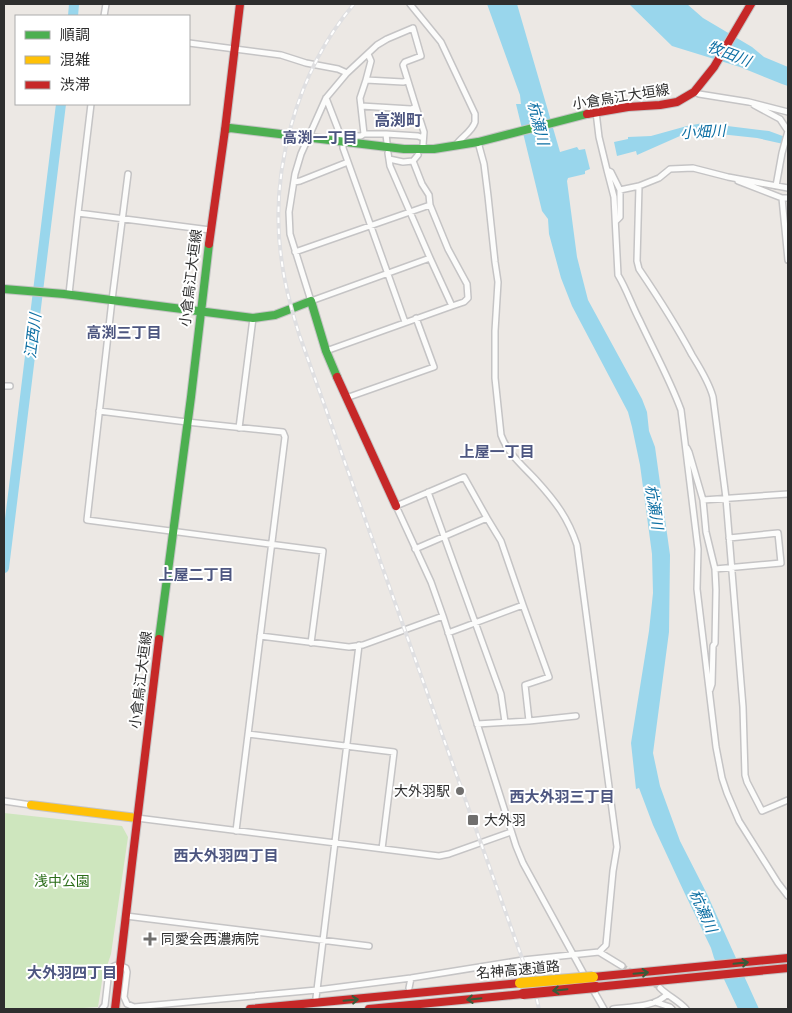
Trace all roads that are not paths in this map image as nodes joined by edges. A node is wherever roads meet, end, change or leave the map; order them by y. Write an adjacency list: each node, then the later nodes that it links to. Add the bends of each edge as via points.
1 (240, 4): 5 (main road)
2 (410, 4): 28 (street, via 441,42 475,114 475,123)
3 (751, 4): 10 (main road, 小倉烏江大垣線, via 714,66)
4 (190, 43): 5 (street)
5 (234, 48): 7 (street, via 281,55); 18 (main road)
6 (368, 54): 7 (street); 8 (street, via 372,61); 9 (street, via 387,39 413,28 421,56 403,65)
7 (347, 72): 11 (street)
8 (366, 80): 9 (street); 14 (street)
9 (407, 81): 15 (street)
10 (694, 92): 12 (street); 17 (main road, 小倉烏江大垣線, via 677,102 660,106)
11 (326, 98): 22 (street); 24 (street)
12 (749, 102): 16 (street); 19 (street, via 780,119)
13 (92, 105): 45 (street)
14 (361, 106): 15 (street); 20 (street)
15 (416, 107): 23 (street)
16 (788, 112)
17 (592, 113): 25 (main road, 小倉烏江大垣線); 34 (street)
18 (225, 130): 22 (main road, 小倉烏江大垣線); 49 (main road, 小倉烏江大垣線)
19 (788, 131): 39 (street)
20 (364, 134): 21 (street); 24 (street)
21 (386, 134): 23 (street); 26 (street)
22 (308, 138): 24 (main road, 小倉烏江大垣線); 37 (street)
23 (423, 138): 27 (street)
24 (342, 139): 28 (main road, 小倉烏江大垣線, via 404,149); 33 (street)
25 (481, 141): 28 (main road, 小倉烏江大垣線); 108 (street, via 498,282 495,378 501,435 510,453 558,505 577,545 616,847 606,945)
26 (387, 143)
27 (422, 145)
28 (456, 146)
29 (388, 153): 31 (street)
30 (418, 155): 32 (street)
31 (389, 160): 32 (street); 44 (street)
32 (413, 161): 43 (street, via 429,195)
33 (348, 162): 37 (street); 48 (street)
34 (608, 170): 41 (street); 47 (street)
35 (128, 174): 46 (street)
36 (728, 177): 38 (street, via 693,168 670,169 659,178); 39 (street); 42 (street)
37 (294, 182): 50 (street, via 289,212)
38 (639, 186): 41 (street); 71 (street, via 637,261 711,390)
39 (776, 186): 40 (street)
40 (788, 188)
41 (620, 190): 47 (street, via 620,217)
42 (785, 198): 52 (street)
43 (430, 205): 44 (street); 58 (street, via 467,284 468,298)
44 (410, 211): 48 (street); 51 (street)
45 (78, 214): 46 (street); 55 (street)
46 (123, 220): 49 (street); 56 (street)
47 (616, 221): 68 (street, via 618,275 674,391 681,410)
48 (371, 225): 50 (street); 53 (street)
49 (210, 230): 59 (main road, 小倉烏江大垣線)
50 (295, 252): 57 (street)
51 (430, 258): 53 (street); 58 (street)
52 (788, 260)
53 (388, 274): 57 (street); 62 (street)
54 (4, 289): 55 (main road)
55 (67, 294): 56 (main road)
56 (112, 300): 59 (main road); 65 (street)
57 (311, 301): 60 (main road, via 270,316); 63 (main road)
58 (452, 306): 61 (street)
59 (201, 311): 60 (main road); 66 (main road, 小倉烏江大垣線)
60 (253, 318): 67 (street)
61 (416, 318): 62 (street); 64 (street, via 434,367)
62 (405, 322): 63 (street)
63 (326, 351): 64 (main road)
64 (346, 398): 73 (main road)
65 (99, 411): 66 (street); 75 (street, via 86,520)
66 (188, 422): 67 (street); 75 (main road, 小倉烏江大垣線)
67 (239, 428): 78 (street, via 283,432 285,437)
68 (685, 446): 72 (street); 89 (street, via 698,549 697,589)
69 (428, 492): 73 (street); 74 (street, via 464,477); 76 (street)
70 (788, 494): 71 (street)
71 (726, 498): 72 (street); 77 (street)
72 (703, 500): 81 (street, via 706,532)
73 (396, 506): 79 (street)
74 (487, 518): 76 (street); 82 (street, via 501,542)
75 (173, 532): 78 (street); 99 (main road, 小倉烏江大垣線)
76 (444, 536): 79 (street); 84 (street)
77 (729, 538): 80 (street); 80 (street, via 778,533 781,563)
78 (272, 543): 86 (street); 87 (street, via 323,551)
79 (415, 549): 83 (street)
80 (732, 568): 81 (street); 96 (street, via 745,774 762,811)
81 (716, 569): 89 (street, via 715,643)
82 (523, 605): 84 (street); 91 (street, via 549,677 525,685)
83 (443, 616): 85 (street); 88 (street)
84 (475, 623): 85 (street); 92 (street, via 501,694)
85 (448, 633): 93 (street)
86 (260, 636): 87 (street); 94 (street)
87 (311, 643): 88 (street)
88 (359, 645): 95 (street)
89 (710, 690): 104 (street, via 716,747 726,793 739,822)
90 (576, 716): 91 (street)
91 (528, 721): 92 (street)
92 (505, 722): 93 (street)
93 (477, 724): 101 (street)
94 (248, 734): 95 (street); 100 (street)
95 (348, 746): 102 (street); 103 (street, via 394,752)
96 (788, 800)
97 (5, 802): 98 (street)
98 (31, 805): 99 (main road)
99 (137, 818): 100 (street); 105 (main road, 小倉烏江大垣線)
100 (236, 831): 102 (street)
101 (511, 832): 103 (street, via 439,856); 109 (street, via 523,863)
102 (335, 844): 103 (street); 106 (street)
103 (382, 849)
104 (788, 896)
105 (126, 916): 106 (street); 111 (main road, 小倉烏江大垣線)
106 (323, 941): 107 (street); 119 (street)
107 (369, 946)
108 (599, 952): 109 (street); 112 (street)
109 (573, 955): 115 (street); 127 (street)
110 (788, 958): 114 (main road, 名神高速道路, one-way to 110)
111 (120, 965): 119 (street, via 127,972 124,997 127,1004 134,1007); 123 (street, via 109,970); 124 (main road, 小倉烏江大垣線)
112 (622, 966)
113 (788, 968): 114 (main road, 名神高速道路)
114 (694, 973): 116 (main road, 名神高速道路)
115 (411, 978): 117 (street); 119 (street)
116 (594, 982): 125 (main road, 名神高速道路, one-way to 116, bridge, via 520,984); 126 (main road, 名神高速道路, one-way to 126, bridge, via 523,994)
117 (410, 988)
118 (660, 988): 120 (street)
119 (317, 990): 121 (street)
120 (667, 994): 122 (street); 130 (street)
121 (316, 998)
122 (655, 1002): 128 (street); 129 (street)
123 (102, 1009)
124 (115, 1009)
125 (250, 1009)
126 (369, 1009)
127 (604, 1009)
128 (613, 1009)
129 (672, 1009)
130 (686, 1009)

